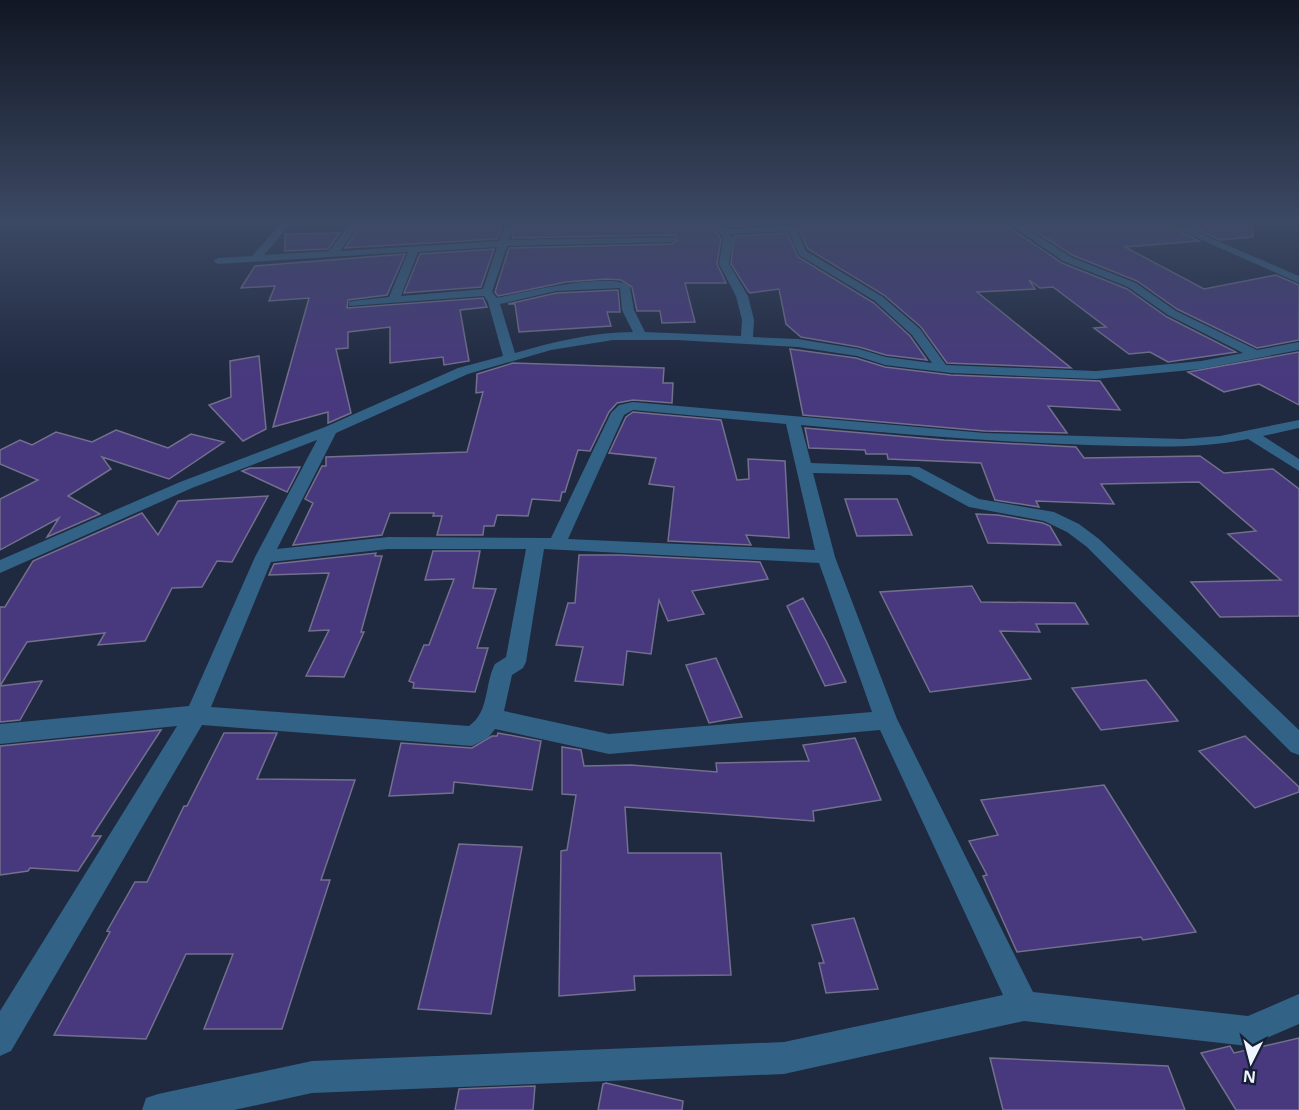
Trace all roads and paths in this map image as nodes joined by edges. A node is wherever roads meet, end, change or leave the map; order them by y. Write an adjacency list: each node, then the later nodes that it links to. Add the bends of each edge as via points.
1 (405, 273): 9 (street)
2 (496, 273): 8 (street)
3 (729, 273): 12 (street, via 742,296 748,320)
4 (835, 273): 16 (street, via 879,299 916,332)
5 (1102, 273): 14 (street, via 1132,285 1172,312)
6 (1283, 273): 7 (street)
7 (1299, 280)
8 (491, 297): 9 (street); 11 (street, via 621,284); 15 (street)
9 (394, 300): 10 (street)
10 (353, 304)
11 (641, 336): 12 (street); 15 (street, via 613,336)
12 (747, 340): 16 (street, via 798,343)
13 (1299, 346): 14 (street)
14 (1254, 354): 16 (street, via 1129,374)
15 (510, 358): 19 (street, via 463,371)
16 (942, 368)
17 (792, 420): 20 (street, via 985,437 1171,443); 22 (street); 23 (street, via 624,408)
18 (1299, 424): 20 (street)
19 (330, 430): 24 (street); 26 (street, via 186,485)
20 (1251, 434): 21 (street)
21 (1299, 466)
22 (803, 468): 25 (street); 31 (street, via 913,470 975,503 1048,516 1073,528 1093,543)
23 (546, 543): 24 (street, via 388,543); 25 (street); 28 (street, via 516,662 502,670)
24 (264, 557): 27 (street)
25 (826, 557): 29 (street)
26 (0, 567)
27 (196, 715): 28 (street, via 471,736 482,731); 30 (street); 34 (street)
28 (491, 718): 29 (street, via 609,744)
29 (886, 720): 32 (street)
30 (0, 734)
31 (1299, 745)
32 (1024, 1006): 33 (street, via 1248,1031); 35 (street, via 784,1058 312,1077)
33 (1299, 1009)
34 (0, 1040)
35 (158, 1110)

